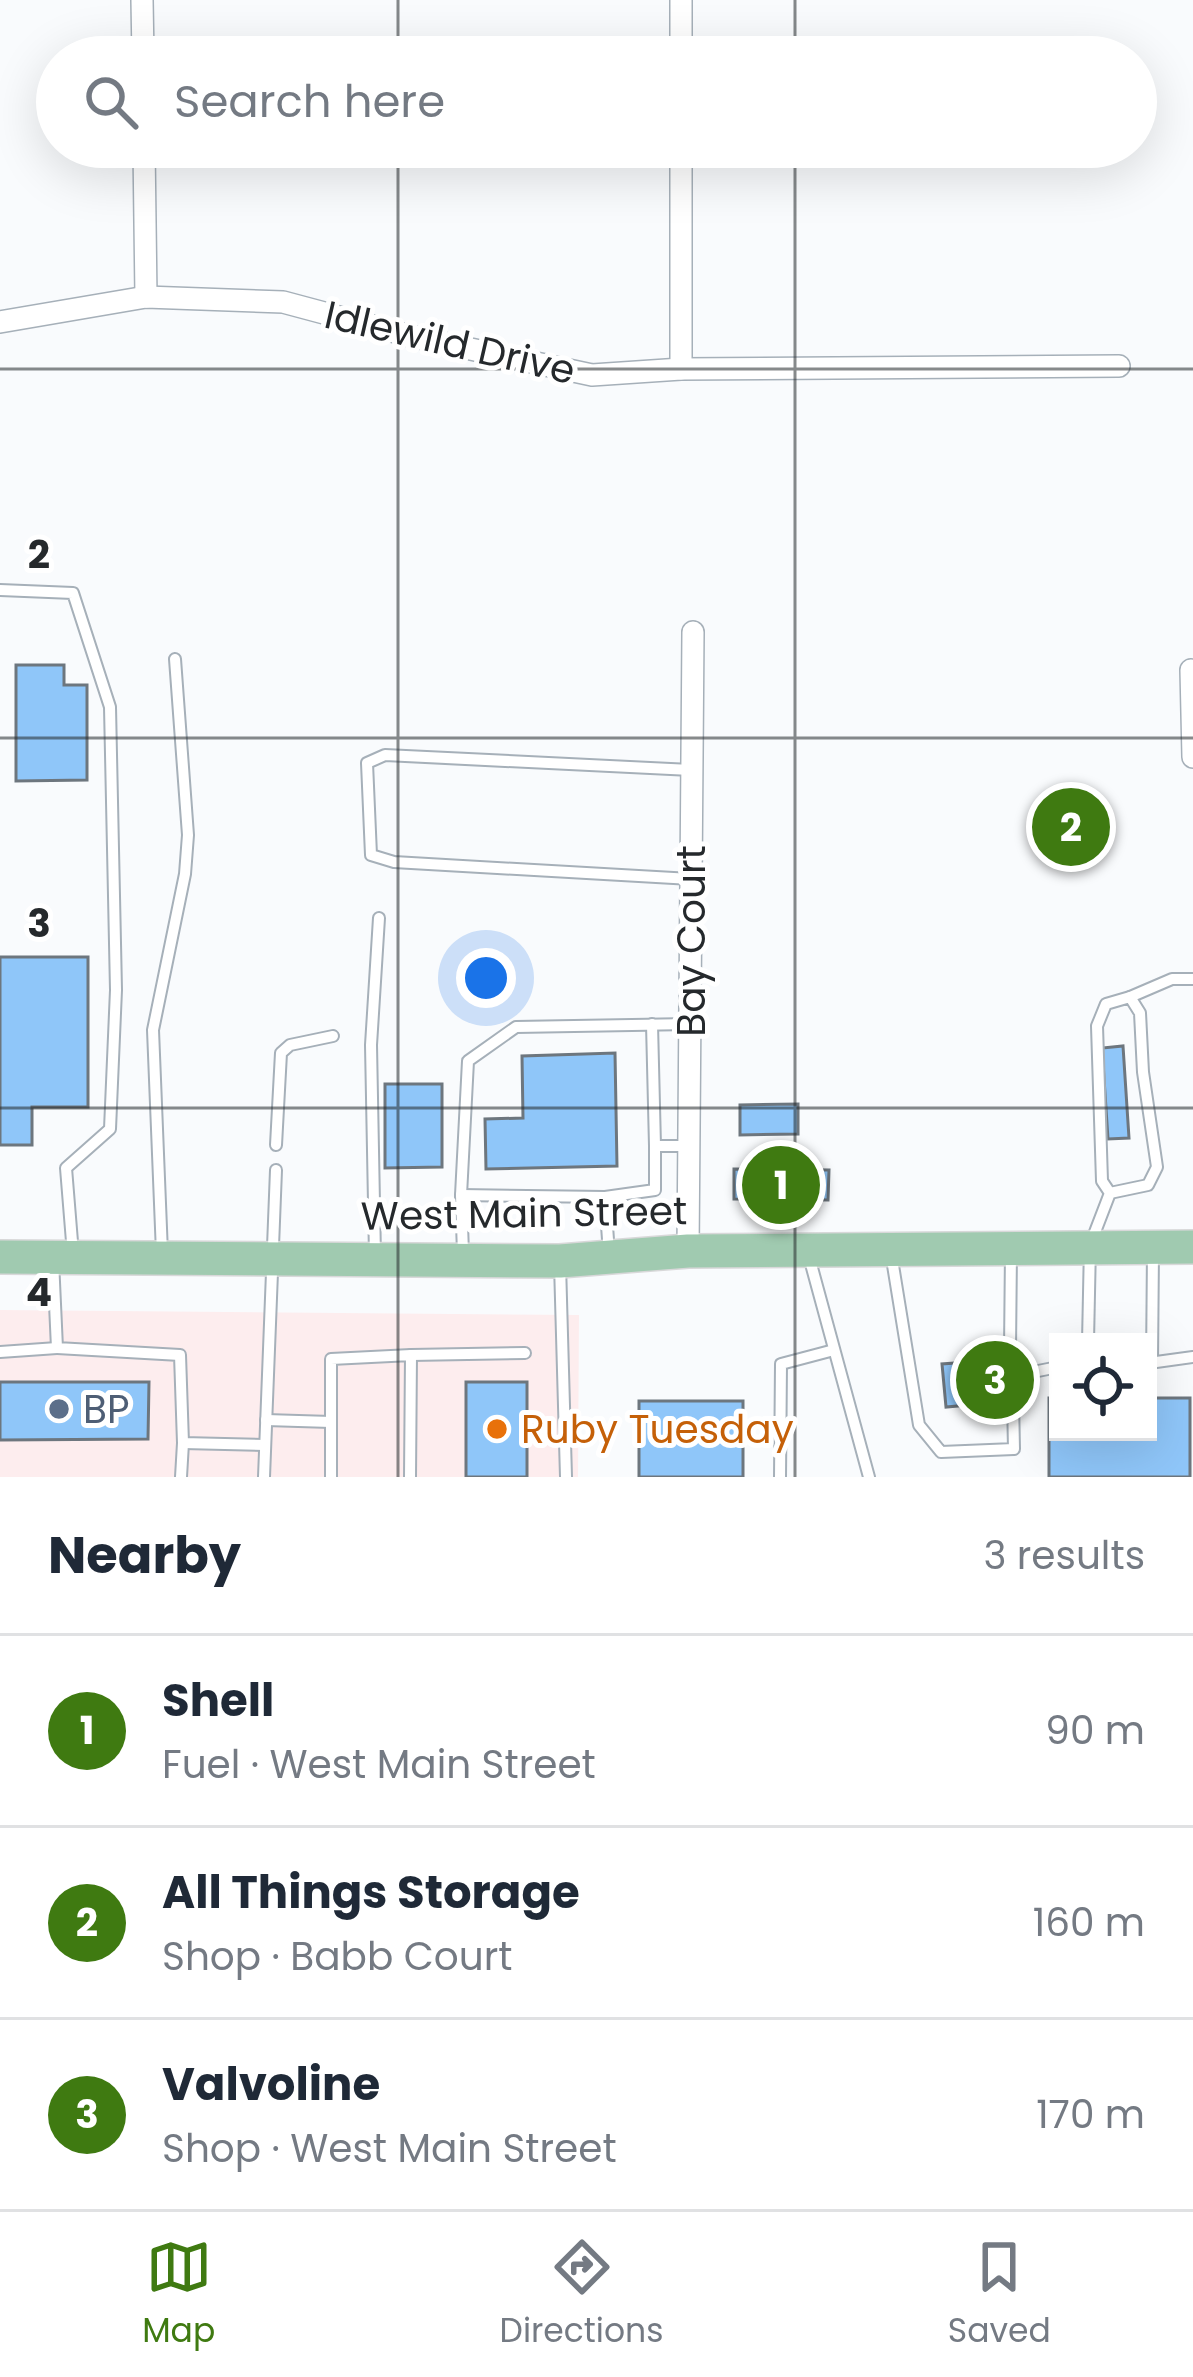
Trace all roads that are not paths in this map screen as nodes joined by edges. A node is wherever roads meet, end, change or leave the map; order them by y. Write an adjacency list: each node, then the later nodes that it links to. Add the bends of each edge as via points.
1 (142, 0): 3 (street)
2 (681, 0): 4 (street)
3 (143, 36)
4 (681, 36)
5 (144, 168): 7 (street)
6 (681, 168): 10 (street)
7 (146, 297): 8 (street, Idlewild Drive); 10 (street, Idlewild Drive, via 283,302 592,375)
8 (0, 322)
9 (1119, 366): 10 (street, Idlewild Drive)
10 (681, 369)
11 (0, 590): 39 (lane, via 73,593 110,707 110,1129 66,1168)
12 (694, 632): 16 (street, Bay Court)
13 (175, 659): 40 (lane, via 188,835 153,1030)
14 (1191, 670): 15 (street)
15 (1193, 757)
16 (692, 770): 17 (street, Bay Court); 17 (lane, via 385,755 367,763 366,800 371,855 394,862)
17 (691, 879): 22 (street, Bay Court)
18 (379, 918): 43 (lane, via 371,1045)
19 (1193, 979): 20 (lane)
20 (1130, 997): 28 (lane, via 1106,1004 1097,1025 1102,1181); 28 (lane, via 1139,1013 1157,1167 1148,1185)
21 (652, 1024): 22 (lane); 25 (lane); 29 (lane, via 516,1027 468,1061)
22 (690, 1024): 26 (street, Bay Court)
23 (334, 1036): 24 (lane, via 281,1053)
24 (276, 1145)
25 (655, 1146): 26 (lane); 30 (lane, via 655,1190)
26 (689, 1146): 37 (street, Bay Court)
27 (276, 1170): 42 (lane)
28 (1110, 1193): 31 (lane)
29 (461, 1196): 30 (lane); 44 (lane)
30 (604, 1197): 41 (lane)
31 (1090, 1246): 33 (main road, West Main Street); 34 (main road, West Main Street); 46 (lane)
32 (1193, 1246): 34 (main road, West Main Street)
33 (1011, 1247): 36 (main road, West Main Street); 56 (lane, via 1010,1348)
34 (1154, 1248): 47 (lane)
35 (807, 1250): 36 (main road, West Main Street); 37 (main road, West Main Street); 49 (lane)
36 (891, 1250): 56 (lane, via 919,1425 941,1453 1014,1449 1013,1401)
37 (688, 1251): 41 (main road, West Main Street)
38 (0, 1257): 39 (main road, West Main Street)
39 (63, 1257): 40 (main road, West Main Street); 48 (lane)
40 (162, 1257): 42 (main road, West Main Street)
41 (609, 1257): 45 (main road, West Main Street)
42 (274, 1258): 43 (main road, West Main Street); 57 (lane)
43 (375, 1259): 44 (main road, West Main Street)
44 (464, 1260): 45 (main road, West Main Street)
45 (560, 1261): 65 (lane)
46 (1088, 1333)
47 (1151, 1333)
48 (56, 1348): 50 (lane); 59 (lane, via 179,1355)
49 (834, 1350): 66 (lane, via 781,1364); 67 (lane)
50 (0, 1352)
51 (524, 1353): 52 (lane)
52 (411, 1355): 58 (lane, via 331,1359); 64 (lane)
53 (1193, 1357): 54 (lane)
54 (1157, 1362)
55 (1049, 1369): 56 (lane)
56 (1022, 1374)
57 (266, 1420): 58 (lane); 60 (lane)
58 (331, 1422): 63 (lane)
59 (183, 1443): 60 (lane); 61 (lane)
60 (265, 1445): 62 (lane)
61 (181, 1477)
62 (264, 1477)
63 (331, 1477)
64 (410, 1477)
65 (566, 1477)
66 (780, 1477)
67 (869, 1477)

